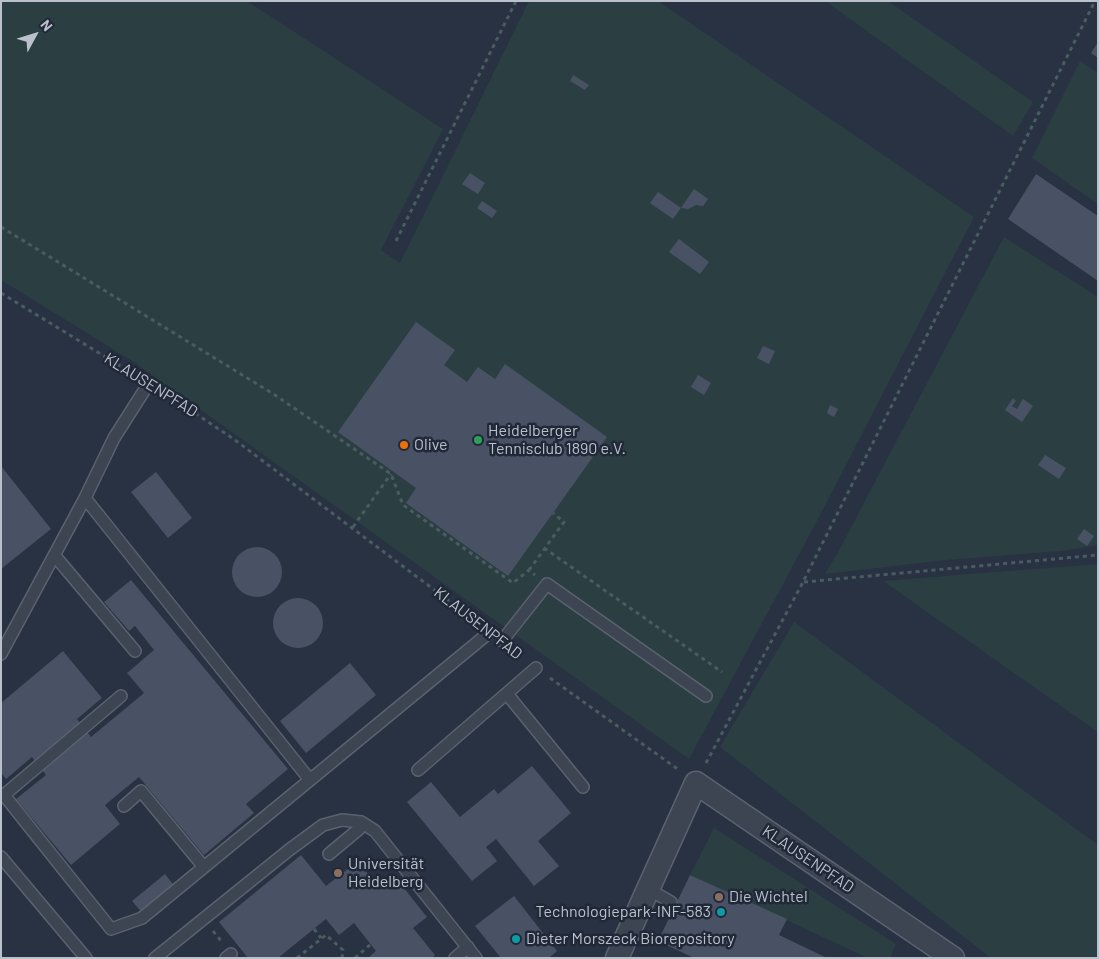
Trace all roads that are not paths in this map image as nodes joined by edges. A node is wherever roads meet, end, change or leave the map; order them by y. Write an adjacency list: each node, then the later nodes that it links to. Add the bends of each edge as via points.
1 (149, 383): 2 (lane, via 114,438)
2 (85, 498): 3 (lane); 13 (lane)
3 (54, 556): 6 (lane); 7 (lane)
4 (490, 632): 13 (lane)
5 (502, 641): 11 (lane, via 547,584)
6 (135, 651)
7 (1, 654)
8 (536, 668): 9 (lane)
9 (507, 694): 12 (lane); 14 (lane)
10 (121, 696): 19 (lane, via 4,795 111,929 142,918)
11 (706, 696)
12 (418, 770)
13 (310, 780): 19 (lane)
14 (583, 787)
15 (124, 806): 19 (lane, via 141,791)
16 (360, 822): 17 (lane, via 359,829); 22 (lane, via 375,831); 24 (lane, via 342,820 323,825)
17 (329, 854)
18 (1, 857): 23 (lane)
19 (204, 867)
20 (648, 889): 21 (lane); 27 (street); 28 (street, KLAUSENPFAD, via 696,783)
21 (671, 902)
22 (468, 947): 25 (lane); 26 (lane)
23 (86, 958)
24 (154, 958)
25 (455, 958)
26 (476, 958)
27 (618, 958)
28 (953, 958)

